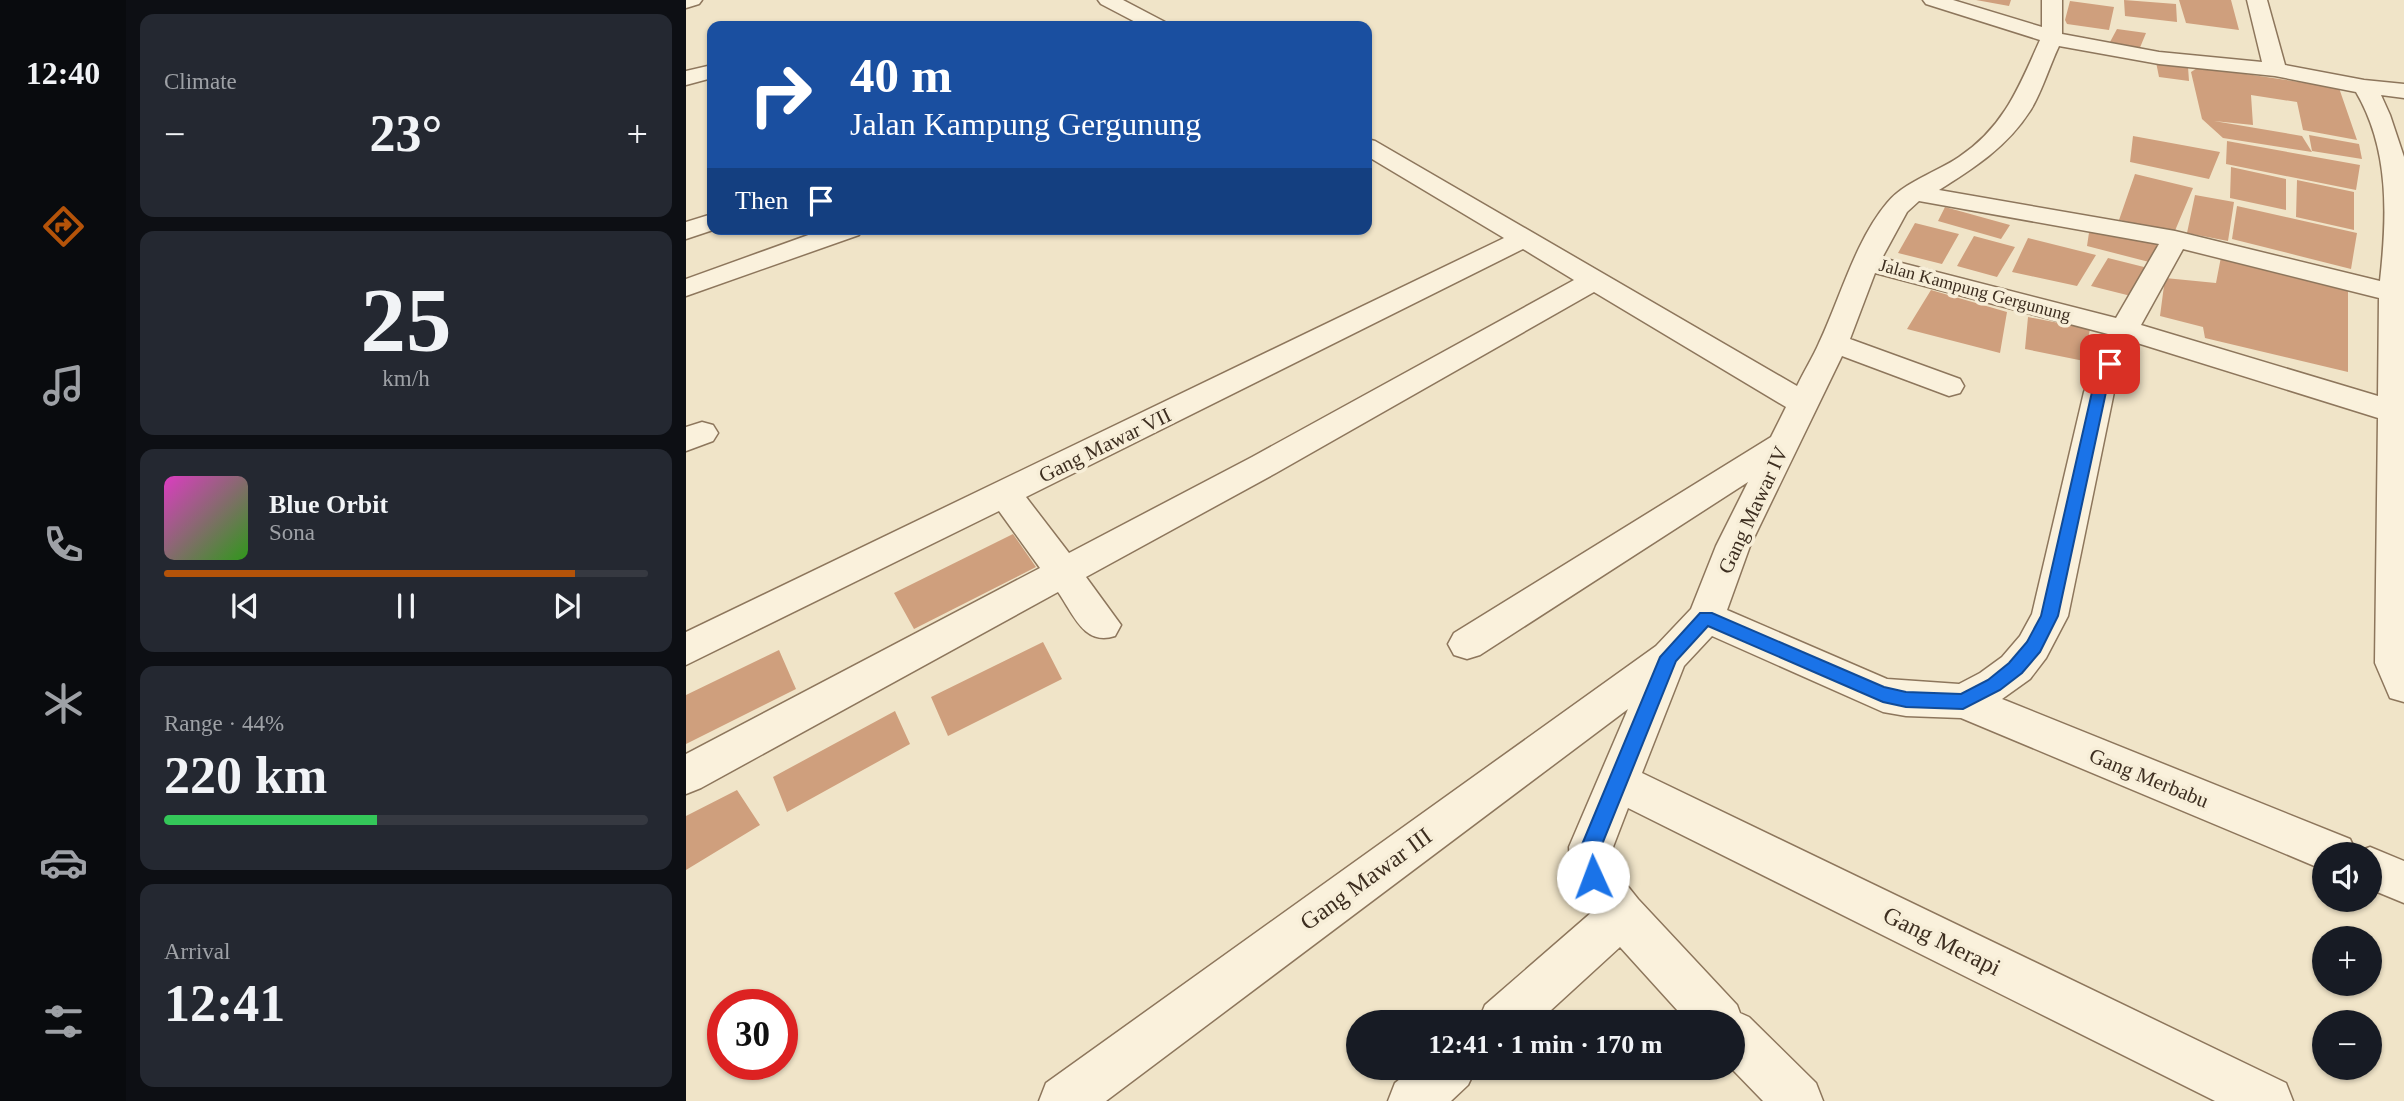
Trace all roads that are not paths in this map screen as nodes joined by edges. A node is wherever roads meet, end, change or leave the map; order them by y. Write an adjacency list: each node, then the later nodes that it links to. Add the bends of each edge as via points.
1 (692, 0): 6 (street)
2 (1108, 0): 7 (street)
3 (1933, 0): 8 (street)
4 (2052, 0): 8 (street)
5 (2257, 0): 9 (street)
6 (686, 2)
7 (1148, 21)
8 (2052, 37): 9 (street, via 2159,58); 17 (street, Gang Mawar IV, via 2024,101 1996,139)
9 (2275, 70): 12 (street)
10 (707, 72): 11 (street)
11 (686, 78)
12 (2364, 87): 13 (street); 14 (street)
13 (2404, 91)
14 (2395, 132): 16 (street)
15 (1372, 149): 22 (street)
16 (2402, 176): 28 (street)
17 (1916, 193): 23 (street); 25 (street, Gang Mawar IV, via 1896,208)
18 (707, 224): 19 (street)
19 (686, 231)
20 (775, 235): 24 (street)
21 (834, 235): 24 (street)
22 (1523, 239): 26 (street); 35 (street, Gang Mawar VII)
23 (2175, 239): 28 (street); 29 (street)
24 (787, 252): 27 (street)
25 (1866, 262): 29 (street, Jalan Kampung Gergunung); 30 (street, Gang Mawar IV)
26 (1594, 280): 32 (street); 36 (street)
27 (686, 288)
28 (2393, 293): 33 (street)
29 (2124, 329): 33 (street, Jalan Kampung Gergunung); 43 (street, via 2099,392 2050,616 2034,647 2016,668)
30 (1834, 343): 31 (street); 32 (street, Gang Mawar IV)
31 (1949, 386)
32 (1802, 403): 34 (street, Gang Mawar IV)
33 (2398, 413): 42 (street, via 2394,663)
34 (1783, 444): 37 (street, Gang Mawar IV, via 1733,546); 39 (street)
35 (1005, 494): 36 (street); 40 (street, Gang Mawar VII)
36 (1062, 573): 38 (street); 44 (street)
37 (1706, 617): 41 (street); 43 (street, via 1883,695)
38 (1102, 625)
39 (1467, 644)
40 (686, 649)
41 (1669, 657): 45 (street); 54 (street, Gang Mawar III)
42 (2404, 686)
43 (1963, 701): 46 (street, Gang Merbabu)
44 (686, 775)
45 (1616, 781): 49 (street, via 1591,847 1593,877); 57 (street, Gang Merapi)
46 (2312, 845)
47 (2382, 873): 48 (street)
48 (2404, 882)
49 (1622, 915): 50 (street); 51 (street)
50 (1515, 1010)
51 (1709, 1010)
52 (1745, 1047): 56 (street)
53 (1437, 1080): 55 (street)
54 (1064, 1101)
55 (1413, 1101)
56 (1798, 1101)
57 (2269, 1101)

